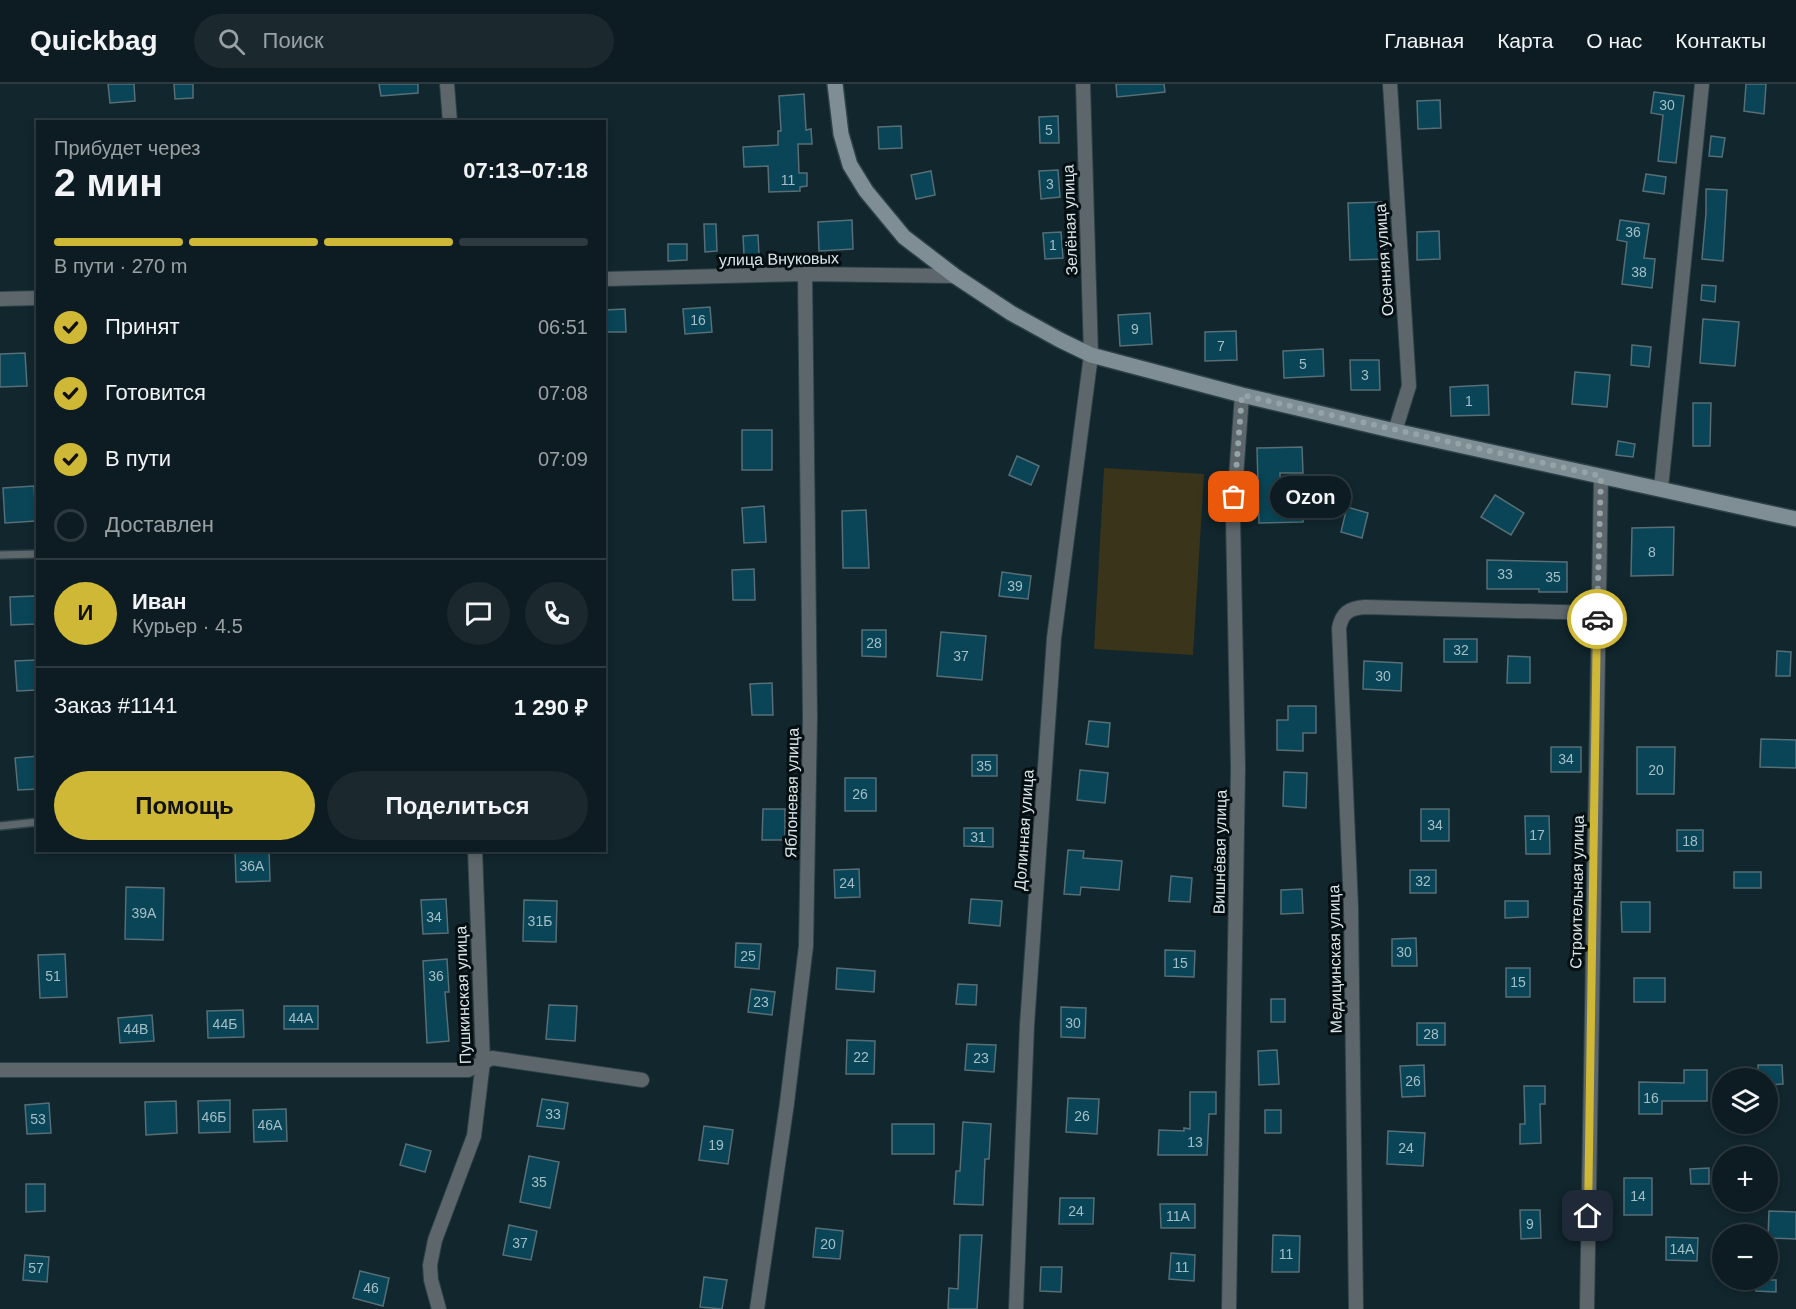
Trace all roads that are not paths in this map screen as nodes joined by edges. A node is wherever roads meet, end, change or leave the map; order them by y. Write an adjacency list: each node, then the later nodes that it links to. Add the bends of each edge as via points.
1 (447, 84): 6 (street)
2 (835, 84): 8 (street, via 836,107 850,165 866,191 904,237)
3 (1083, 84): 12 (street, Зелёная улица)
4 (1390, 84): 14 (street, Осенняя улица, via 1409,386)
5 (1702, 84): 16 (street)
6 (450, 120)
7 (805, 274): 8 (street, улица Внуковых); 9 (street, улица Внуковых); 28 (street, Яблоневая улица, via 810,717 806,946)
8 (955, 276): 12 (street, via 1011,313)
9 (606, 279)
10 (36, 298): 11 (street)
11 (0, 299)
12 (1091, 355): 13 (street); 29 (street, Долинная улица, via 1054,638 1027,1026)
13 (1242, 395): 14 (street); 30 (street, Вишнёвая улица, via 1233,518 1238,768)
14 (1395, 431): 15 (street)
15 (1601, 476): 16 (street); 20 (street, Строительная улица)
16 (1661, 488): 17 (street)
17 (1796, 519)
18 (36, 554): 19 (lane)
19 (0, 555)
20 (1597, 613): 31 (street, Медицинская улица, via 1365,607 1346,611 1341,617 1351,907); 32 (street, Строительная улица)
21 (36, 822): 22 (lane)
22 (0, 826)
23 (475, 852): 24 (street, Пушкинская улица)
24 (483, 1062): 25 (street, via 468,1070); 26 (street, via 492,1058); 27 (street, Пушкинская улица, via 474,1136 435,1240 430,1264)
25 (0, 1070)
26 (642, 1080)
27 (439, 1309)
28 (757, 1309)
29 (1016, 1309)
30 (1228, 1309)
31 (1356, 1309)
32 (1587, 1309)

